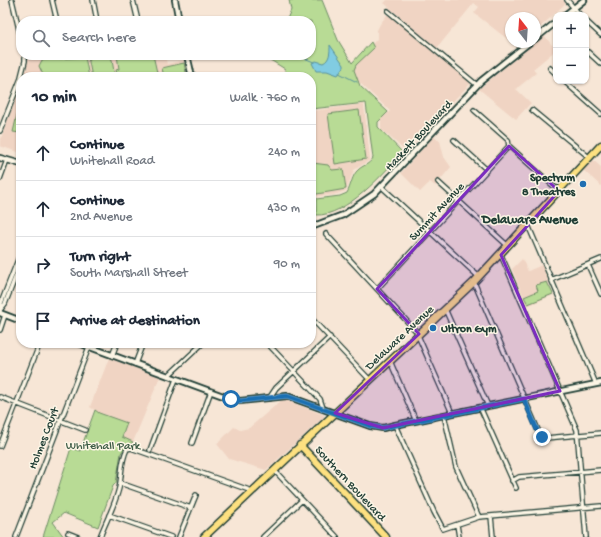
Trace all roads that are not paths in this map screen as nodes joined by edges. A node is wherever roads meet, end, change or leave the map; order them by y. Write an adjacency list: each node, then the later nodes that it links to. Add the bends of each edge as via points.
1 (12, 0): 16 (street)
2 (52, 0): 12 (street)
3 (93, 0): 13 (street)
4 (133, 0): 14 (street)
5 (174, 0): 15 (street)
6 (567, 0): 8 (street)
7 (584, 0): 8 (street)
8 (574, 8): 10 (street); 11 (street)
9 (388, 11): 31 (street)
10 (569, 12)
11 (577, 12)
12 (56, 16)
13 (96, 16)
14 (137, 16)
15 (178, 16)
16 (16, 17)
17 (553, 24): 19 (street)
18 (589, 24): 20 (street)
19 (541, 33)
20 (601, 34)
21 (523, 48): 31 (street, Hackett Boulevard)
22 (589, 53): 25 (street)
23 (25, 60): 28 (street)
24 (188, 60): 29 (street)
25 (601, 64)
26 (550, 68): 27 (street)
27 (553, 71)
28 (22, 72)
29 (191, 72)
30 (567, 84): 35 (street)
31 (478, 85): 47 (street, Hackett Boulevard)
32 (16, 90): 36 (street)
33 (474, 110): 39 (street, via 508,140)
34 (532, 110): 41 (street)
35 (601, 114)
36 (0, 131)
37 (454, 140): 44 (street)
38 (601, 145): 41 (main road, Delaware Avenue)
39 (510, 146): 44 (street, Summit Avenue); 48 (street)
40 (0, 158): 42 (street)
41 (590, 158): 48 (main road, Delaware Avenue)
42 (7, 160): 43 (street); 45 (street)
43 (16, 163)
44 (487, 170): 49 (street, Summit Avenue)
45 (0, 179)
46 (438, 182): 49 (street)
47 (382, 187): 50 (street, Hackett Boulevard, via 353,209); 52 (street)
48 (559, 191): 51 (main road, Delaware Avenue)
49 (458, 201): 52 (street, Summit Avenue); 54 (street)
50 (316, 225)
51 (528, 225): 54 (main road, Delaware Avenue); 61 (street)
52 (430, 232): 60 (street); 62 (street, Summit Avenue)
53 (326, 234): 62 (street)
54 (508, 246): 55 (main road, Delaware Avenue)
55 (501, 254): 60 (main road, Delaware Avenue); 88 (street)
56 (601, 259): 58 (street)
57 (16, 265): 65 (street)
58 (588, 265): 61 (street); 63 (street)
59 (16, 276): 65 (street)
60 (476, 279): 64 (main road, Delaware Avenue); 91 (street)
61 (551, 280): 86 (street)
62 (377, 289): 70 (street)
63 (601, 294)
64 (445, 309): 70 (main road, Delaware Avenue); 93 (street)
65 (0, 311): 66 (street)
66 (5, 315): 67 (street); 69 (street)
67 (16, 319)
68 (316, 323): 71 (street)
69 (0, 330)
70 (418, 334): 80 (main road, Delaware Avenue); 97 (street)
71 (330, 337): 82 (street); 85 (street)
72 (38, 348): 92 (street)
73 (89, 348): 99 (street, Holmes Court)
74 (92, 348): 79 (street)
75 (115, 348): 79 (street)
76 (141, 348): 81 (street)
77 (198, 348): 83 (street)
78 (272, 348): 82 (street)
79 (112, 356): 81 (street)
80 (390, 361): 85 (main road, Delaware Avenue); 100 (street)
81 (135, 364): 83 (street)
82 (294, 371): 90 (street); 95 (street, via 320,399)
83 (168, 376): 84 (street)
84 (176, 379): 87 (street); 108 (street)
85 (370, 380): 96 (main road, Delaware Avenue)
86 (599, 383): 88 (street)
87 (210, 391): 90 (street, via 240,401); 105 (street)
88 (560, 392): 91 (street); 104 (street)
89 (0, 397): 92 (street)
90 (270, 397): 95 (street, via 287,396)
91 (524, 399): 93 (street); 104 (street, via 542,437)
92 (17, 403): 99 (street); 107 (street)
93 (488, 406): 94 (street)
94 (480, 407): 97 (street); 112 (street)
95 (322, 408): 96 (street)
96 (335, 413): 101 (street, via 370,426 382,428); 106 (main road, Delaware Avenue)
97 (452, 413): 98 (street)
98 (444, 415): 100 (street); 123 (street, via 456,467)
99 (60, 420): 102 (street); 126 (street, Holmes Court)
100 (416, 421): 101 (street)
101 (394, 425): 124 (street, via 443,529)
102 (85, 430)
103 (601, 433): 104 (street)
104 (577, 435): 111 (street)
105 (192, 443)
106 (300, 445): 109 (main road, Delaware Avenue); 134 (main road, Southern Boulevard)
107 (0, 446)
108 (150, 450)
109 (274, 470): 115 (main road, Delaware Avenue); 117 (street)
110 (601, 470): 111 (street)
111 (580, 471): 112 (street, via 519,477); 120 (street)
112 (512, 481): 114 (street)
113 (120, 483): 115 (street, via 122,463 127,449 131,448); 119 (street); 121 (street)
114 (516, 488)
115 (252, 491): 131 (main road, Delaware Avenue)
116 (196, 495): 119 (street)
117 (302, 500): 132 (street); 133 (street)
118 (601, 506): 120 (street)
119 (190, 508): 130 (street)
120 (583, 508): 122 (street); 137 (street)
121 (109, 515): 128 (street); 129 (street)
122 (491, 516): 123 (street); 136 (street)
123 (479, 517): 124 (street)
124 (457, 525): 135 (street)
125 (68, 533): 127 (street)
126 (16, 537)
127 (78, 537)
128 (100, 537)
129 (171, 537)
130 (180, 537)
131 (204, 537)
132 (263, 537)
133 (337, 537)
134 (386, 537)
135 (458, 537)
136 (493, 537)
137 (586, 537)

